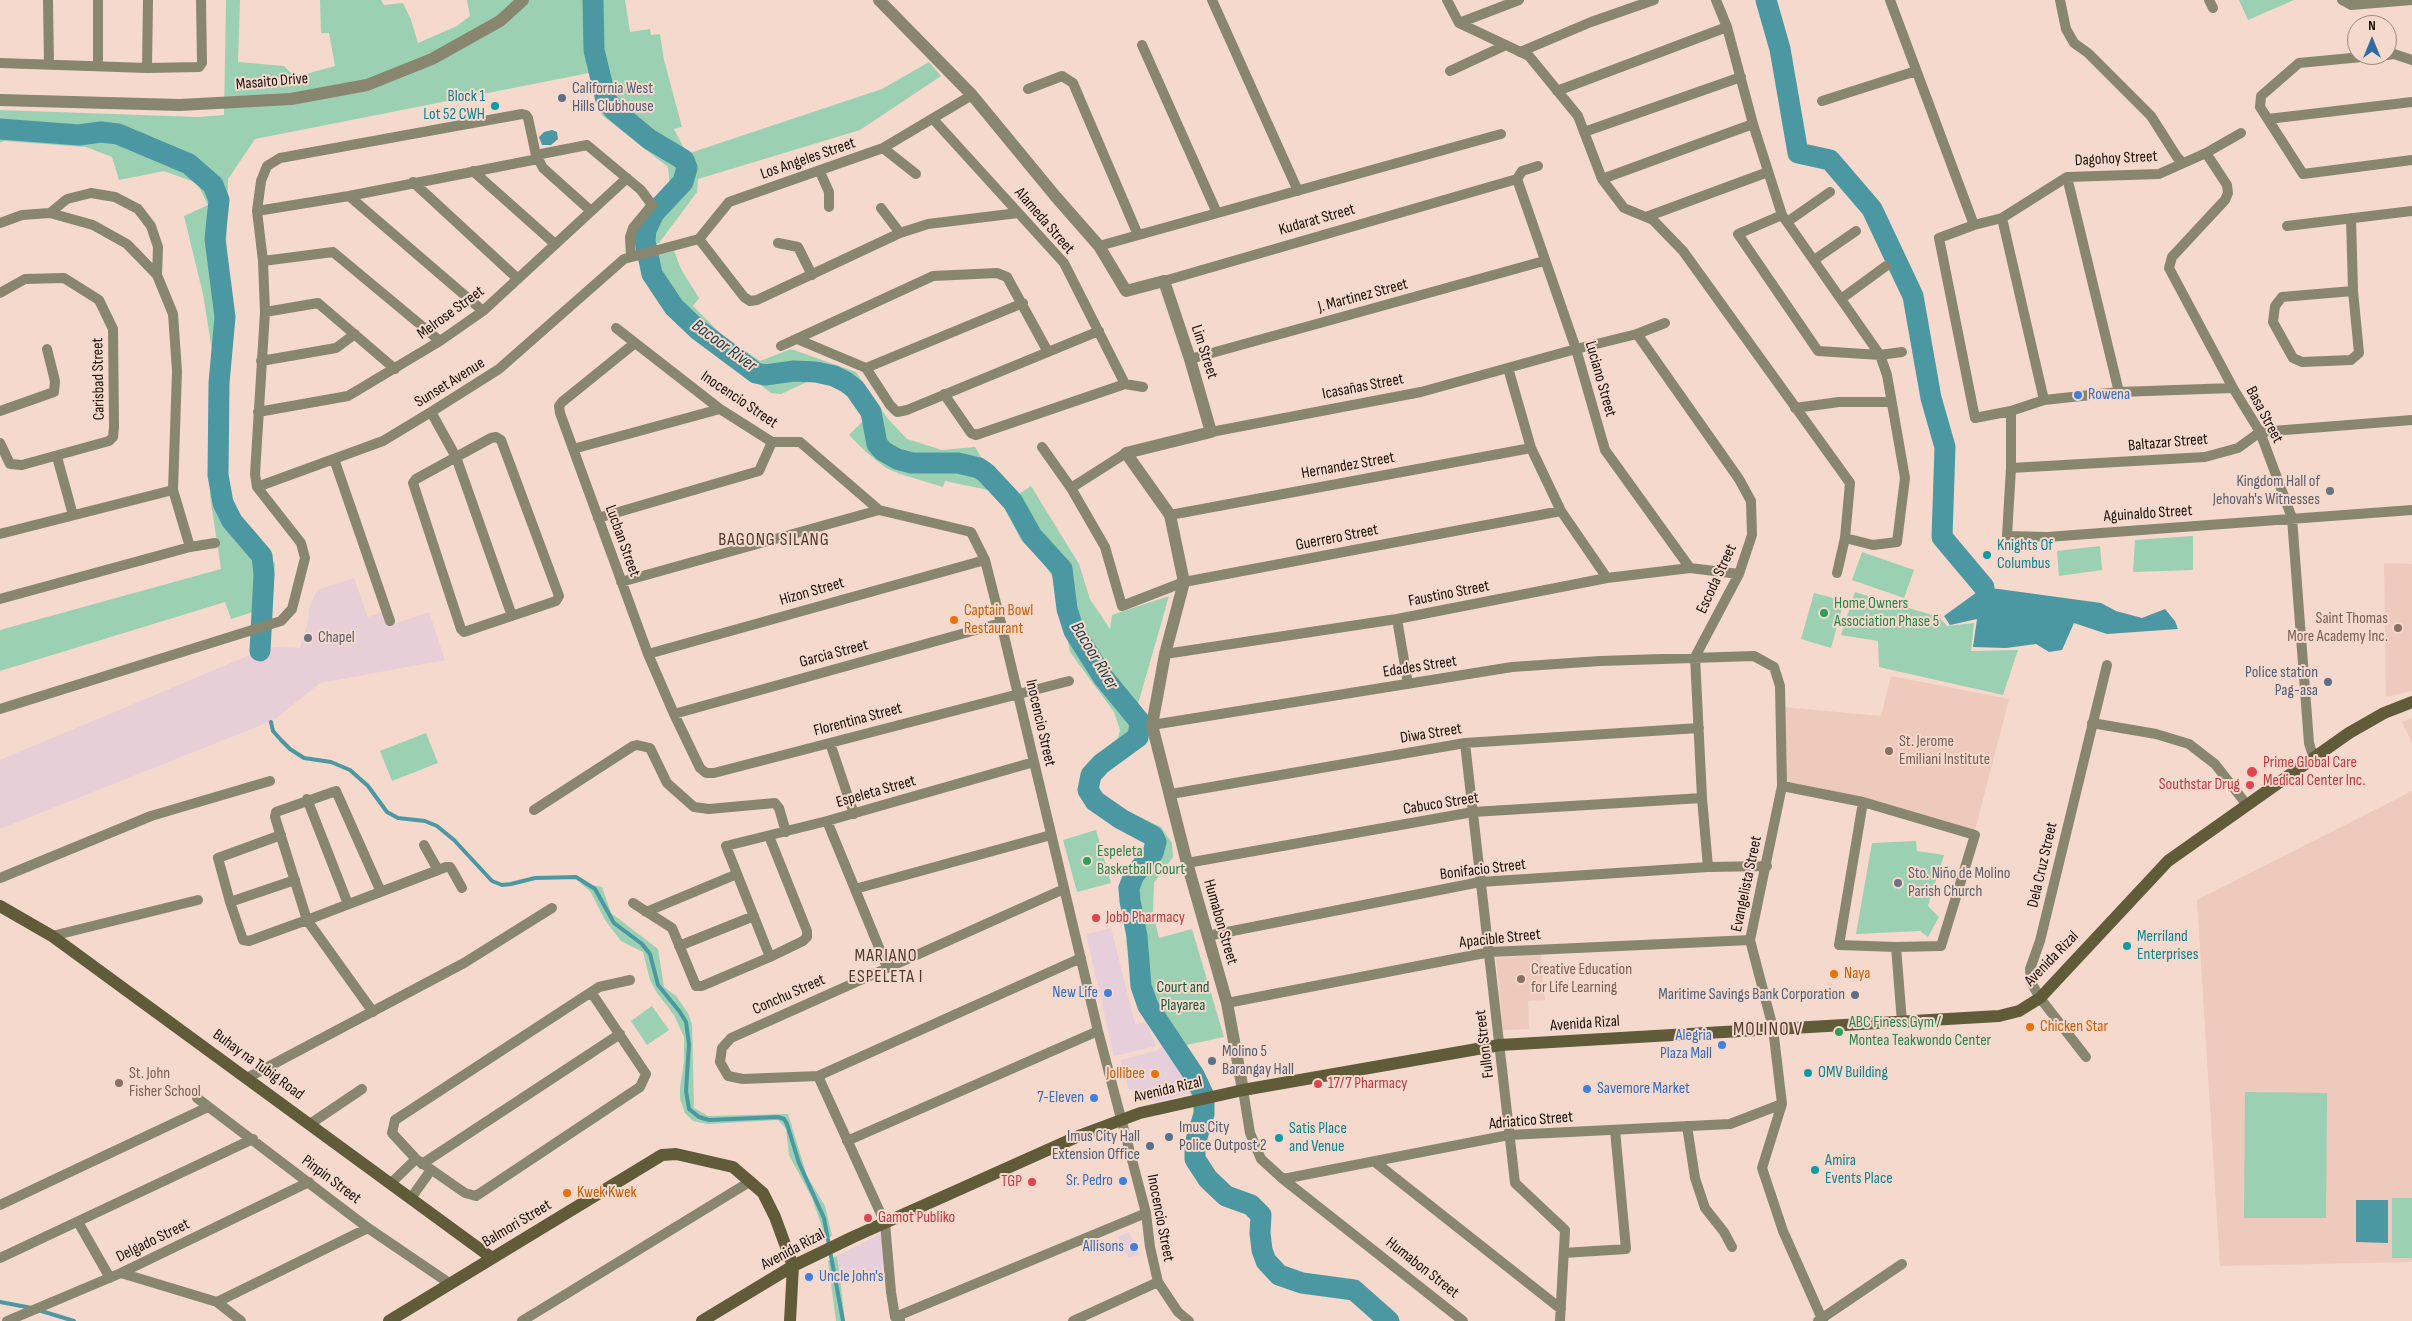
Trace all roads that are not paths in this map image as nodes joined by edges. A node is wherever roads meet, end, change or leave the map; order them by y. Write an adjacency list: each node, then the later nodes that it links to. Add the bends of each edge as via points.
1 (48, 0): 25 (street)
2 (98, 0): 26 (street)
3 (148, 0): 27 (street)
4 (201, 0): 27 (street, via 201,66)
5 (523, 0): 34 (street, Masaito Drive, via 500,21 432,59 368,85 291,99 180,105)
6 (879, 0): 33 (street)
7 (1212, 0): 58 (street)
8 (1447, 0): 16 (street)
9 (1519, 0): 16 (street)
10 (1654, 0): 20 (street)
11 (1716, 0): 17 (street)
12 (1890, 0): 29 (street)
13 (2060, 0): 47 (street, via 2066,29 2074,43 2151,116)
14 (2342, 0): 15 (street, via 2351,5)
15 (2412, 0)
16 (1459, 23): 19 (street)
17 (1727, 27): 30 (street); 32 (street)
18 (1142, 45): 68 (street)
19 (1506, 45): 20 (street); 28 (street)
20 (1520, 52): 32 (street, via 1529,56)
21 (2397, 55): 23 (street)
22 (2347, 59): 38 (street, via 2299,64 2262,96 2259,104)
23 (2412, 60)
24 (0, 63): 25 (street)
25 (49, 65): 26 (street)
26 (98, 66): 27 (street)
27 (147, 68)
28 (1450, 71)
29 (1916, 71): 35 (street); 74 (street)
30 (1741, 76): 39 (street); 40 (street)
31 (1028, 89): 78 (street, via 1062,76 1073,83)
32 (1557, 91): 40 (street, via 1578,116)
33 (972, 96): 37 (street, Los Angeles Street); 82 (street)
34 (0, 100)
35 (1822, 102)
36 (2412, 102): 38 (street)
37 (933, 119): 43 (street, Los Angeles Street); 67 (street, Alameda Street)
38 (2268, 119): 46 (street, via 2303,174)
39 (1753, 124): 51 (street); 56 (street)
40 (1584, 132): 56 (street)
41 (2240, 133): 44 (street, Dagohoy Street)
42 (1501, 134): 58 (street)
43 (883, 148): 50 (street, Los Angeles Street); 52 (street)
44 (2206, 152): 47 (street, Dagohoy Street); 119 (street, Basa Street, via 2227,185 2228,193 2172,257 2169,268)
45 (537, 157): 49 (street); 54 (street, via 587,145); 63 (street, via 528,118 522,114 280,158 267,166 261,181); 64 (street, via 543,168)
46 (2412, 160)
47 (2180, 165): 53 (street, Dagohoy Street, via 2159,174)
48 (1538, 166): 55 (street, Kudarat Street, via 1522,172)
49 (473, 171): 57 (street); 81 (street)
50 (820, 172): 61 (street, via 829,192); 79 (street, Los Angeles Street, via 729,202)
51 (1768, 172): 69 (street); 70 (street)
52 (916, 174)
53 (2067, 177): 71 (street, Dagohoy Street); 120 (street)
54 (627, 178): 64 (street, Melrose Street); 83 (street, via 652,205 633,228 630,237)
55 (1517, 179): 86 (street, Luciano Street); 91 (street, Kudarat Street)
56 (1602, 179): 69 (street, via 1624,208)
57 (413, 182): 60 (street); 90 (street)
58 (1298, 190): 68 (street)
59 (1830, 192): 70 (street)
60 (349, 196): 63 (street); 96 (street)
61 (829, 207)
62 (881, 208): 77 (street)
63 (258, 211): 85 (street)
64 (591, 211): 81 (street, Melrose Street)
65 (2412, 211): 72 (street)
66 (50, 213): 73 (street, via 22,215); 88 (street, via 93,225 127,244); 88 (street, via 67,199 91,193 115,197 138,209 151,226 158,247)
67 (1018, 213): 77 (street, via 928,224); 100 (street, Alameda Street, via 1064,264)
68 (1218, 213): 78 (street)
69 (1646, 218): 124 (street, via 1653,220 1683,251)
70 (1785, 218): 84 (street); 111 (street, via 1738,234 1818,351)
71 (2002, 218): 74 (street, Dagohoy Street); 122 (street)
72 (2351, 218): 75 (street); 92 (street)
73 (0, 223)
74 (1974, 225): 127 (street, Dagohoy Street, via 1938,238 1975,418)
75 (2287, 226)
76 (1856, 231): 84 (street)
77 (900, 233): 89 (street)
78 (1138, 235): 82 (street)
79 (698, 240): 83 (street, Sunset Avenue); 89 (street, via 750,301)
80 (778, 243): 89 (street, via 798,247)
81 (555, 244): 90 (street, Melrose Street)
82 (1099, 246): 91 (street, Kudarat Street, via 1126,291)
83 (634, 257): 129 (street, Sunset Avenue, via 624,259 499,369)
84 (1814, 260): 94 (street)
85 (263, 261): 97 (street); 104 (street, via 333,252)
86 (1544, 262): 108 (street, Luciano Street); 112 (street, J. Martinez Street)
87 (1886, 266): 94 (street)
88 (157, 274): 145 (street, via 173,314 177,371)
89 (812, 275)
90 (518, 279): 96 (street, Melrose Street)
91 (1164, 281): 112 (street, Lim Street)
92 (2353, 290): 92 (street, via 2282,297 2275,306 2273,322 2293,358 2302,362 2351,360 2360,354)
93 (0, 292): 139 (street, Carisbad Street, via 25,279 64,278 99,300 113,329 113,437)
94 (1841, 299): 111 (street)
95 (1023, 303): 103 (street, via 1003,273 933,276); 109 (street); 114 (street)
96 (483, 311): 104 (street, Melrose Street)
97 (265, 312): 101 (street, via 318,303); 113 (street)
98 (1665, 323): 102 (street, Icasañas Street)
99 (616, 328): 105 (street, Inocencio Street)
100 (1099, 332): 109 (street); 117 (street, Alameda Street)
101 (355, 334): 113 (street, via 336,348); 116 (street)
102 (1638, 334): 108 (street, Icasañas Street); 160 (street, Escoda Street, via 1751,501 1752,535)
103 (797, 339): 106 (street); 114 (street)
104 (440, 341): 116 (street, Melrose Street)
105 (635, 343): 125 (street, Inocencio Street); 137 (street, Lucban Street, via 559,406)
106 (781, 346)
107 (47, 349): 126 (street, via 55,381 54,392)
108 (1576, 349): 115 (street, Icasañas Street); 158 (street, Luciano Street, via 1605,450)
109 (1048, 352): 121 (street)
110 (1902, 352): 111 (street)
111 (1880, 355): 123 (street, via 1888,375)
112 (1190, 359): 131 (street, Lim Street)
113 (261, 361): 128 (street)
114 (866, 368): 121 (street, via 897,412)
115 (1508, 368): 131 (street, Icasañas Street, via 1421,392); 136 (street)
116 (395, 369): 128 (street, Melrose Street, via 348,396)
117 (1125, 384): 118 (street); 121 (street, via 976,435 971,433)
118 (1143, 387)
119 (2233, 388): 120 (street); 132 (street, Basa Street)
120 (2119, 392): 122 (street)
121 (944, 394)
122 (2044, 400): 127 (street)
123 (1890, 402): 124 (street, via 1839,402); 154 (street, via 1905,478 1896,542 1873,545)
124 (1795, 408): 154 (street, via 1850,484)
125 (720, 409): 133 (street, Inocencio Street); 137 (street)
126 (0, 411)
127 (2011, 411): 142 (street)
128 (258, 412): 143 (street)
129 (432, 412): 140 (street); 141 (street, Sunset Avenue, via 383,441)
130 (2412, 420): 132 (street)
131 (1211, 432): 138 (street, Icasañas Street)
132 (2260, 432): 142 (street, Baltazar Street, via 2238,448 2205,457); 152 (street, Basa Street)
133 (772, 442): 146 (street, Inocencio Street, via 800,442); 151 (street, via 759,471)
134 (0, 443): 139 (street, Carisbad Street, via 6,460 16,466)
135 (1042, 447): 144 (street)
136 (1532, 448): 148 (street); 150 (street, Hernandez Street)
137 (573, 449): 151 (street, Lucban Street)
138 (1126, 453): 144 (street, Icasañas Street); 150 (street, Humabon Street)
139 (57, 457): 149 (street)
140 (456, 457): 165 (street); 165 (street, via 413,483 460,629 464,632); 165 (street, via 490,438 501,440 559,596 556,601)
141 (334, 459): 143 (street, Sunset Avenue); 167 (street)
142 (2011, 468): 152 (street, Aguinaldo Street, via 2006,536 2047,537)
143 (256, 487): 177 (street, via 301,542 305,558 292,609 281,621)
144 (1071, 488): 163 (street, Guerrero Street, via 1105,547 1122,606)
145 (173, 490): 149 (street); 156 (street)
146 (879, 510): 157 (street, Inocencio Street, via 971,532); 162 (street)
147 (2412, 510): 152 (street, Aguinaldo Street)
148 (1561, 511): 161 (street); 163 (street, Guerrero Street)
149 (73, 515): 153 (street)
150 (1170, 515): 163 (street, Humabon Street)
151 (598, 518): 162 (street, Lucban Street)
152 (2292, 518): 184 (street, Basa Street, via 2309,743)
153 (0, 534)
154 (1845, 538): 159 (street)
155 (215, 542): 156 (street)
156 (190, 547): 164 (street)
157 (985, 560): 168 (street, Inocencio Street); 169 (street, Hizon Street)
158 (1690, 568): 160 (street, Faustino Street); 161 (street, Faustino Street)
159 (1838, 573)
160 (1739, 574): 171 (street, Escoda Street)
161 (1608, 578): 166 (street, Faustino Street)
162 (621, 582): 169 (street, Lucban Street)
163 (1184, 582): 170 (street, Humabon Street)
164 (0, 599)
165 (512, 616)
166 (1397, 620): 170 (street, Faustino Street); 174 (street)
167 (390, 621)
168 (1001, 623): 175 (street, Inocencio Street); 178 (street, Garcia Street)
169 (648, 654): 178 (street, Lucban Street)
170 (1165, 654): 180 (street, Humabon Street)
171 (1695, 657): 174 (street, Edades Street, via 1512,667); 181 (street); 188 (street, Evangelista Street, via 1754,656 1774,667 1780,686)
172 (2107, 665): 179 (street, Dela Cruz Street)
173 (1069, 681): 175 (street, Florentina Street)
174 (1408, 684): 180 (street, Edades Street)
175 (1018, 694): 182 (street, Florentina Street); 185 (street, Inocencio Street)
176 (2412, 702): 184 (main road, Avenida Rizal, via 2349,732)
177 (0, 709)
178 (674, 714): 186 (street, Lucban Street, via 700,768)
179 (2092, 723): 193 (street, via 2156,734 2190,744 2214,764); 235 (street, Dela Cruz Street, via 2040,941 2030,969 2031,982)
180 (1152, 725): 189 (street, Humabon Street)
181 (1699, 728): 183 (street, Diwa Street); 190 (street)
182 (830, 743): 186 (street, Florentina Street); 196 (street)
183 (1465, 743): 189 (street, Diwa Street); 195 (street, Fullon Street)
184 (2314, 759): 193 (main road, Avenida Rizal)
185 (1034, 762): 196 (street, Espeleta Street); 200 (street, Inocencio Street)
186 (706, 773)
187 (270, 781): 208 (street, via 151,816)
188 (1782, 786): 192 (street); 204 (street, Evangelista Street)
189 (1171, 794): 203 (street, Humabon Street)
190 (1702, 798): 195 (street, Cabuco Street); 205 (street)
191 (307, 799): 199 (street, via 276,812); 214 (street, via 332,791 339,793); 218 (street)
192 (1863, 802): 228 (street, via 1839,945); 228 (street, via 1975,835 1941,946)
193 (2247, 805): 235 (main road, Avenida Rizal, via 2168,861)
194 (534, 810): 198 (street, via 637,745 650,748 667,783 694,807 709,809 776,803)
195 (1473, 812): 203 (street, Cabuco Street); 210 (street, Fullon Street)
196 (854, 814): 197 (street, Espeleta Street)
197 (826, 821): 198 (street, Espeleta Street); 212 (street)
198 (786, 832): 201 (street, Espeleta Street)
199 (281, 835): 209 (street); 216 (street, via 218,858)
200 (1052, 835): 212 (street); 213 (street, Inocencio Street)
201 (769, 836): 207 (street, Espeleta Street, via 726,846); 230 (street, via 807,932 807,937)
202 (424, 845): 206 (street)
203 (1187, 863): 225 (street, Humabon Street)
204 (1767, 866): 205 (street, Bonifacio Street); 226 (street, Evangelista Street)
205 (1708, 867): 210 (street, Bonifacio Street)
206 (438, 870): 211 (street, via 450,867); 214 (street)
207 (736, 874): 221 (street); 222 (street)
208 (0, 878)
209 (295, 880): 216 (street); 223 (street)
210 (1480, 882): 225 (street, Bonifacio Street); 229 (street, Fullon Street)
211 (462, 888)
212 (855, 889): 232 (street)
213 (1064, 889): 231 (street, Inocencio Street); 232 (street, Conchu Street)
214 (381, 892): 218 (street)
215 (198, 900): 224 (street)
216 (230, 902): 223 (street, via 243,940 249,941)
217 (633, 903): 221 (street)
218 (348, 904): 223 (street)
219 (0, 906): 224 (main road, Buhay na Tubig Road)
220 (552, 908): 237 (street, via 464,963)
221 (646, 912): 227 (street, via 672,928)
222 (754, 916): 227 (street); 230 (street)
223 (307, 920): 237 (street)
224 (52, 936): 245 (main road, Buhay na Tubig Road)
225 (1207, 936): 236 (street, Humabon Street)
226 (1750, 940): 229 (street, Apacible Street); 239 (street, Evangelista Street)
227 (679, 946): 230 (street, via 696,986)
228 (1896, 948): 238 (street)
229 (1490, 952): 236 (street, Apacible Street); 242 (street, Fullon Street)
230 (770, 957)
231 (1080, 958): 240 (street, Inocencio Street); 244 (street)
232 (887, 967): 244 (street, Conchu Street, via 731,1038 722,1048 720,1062 728,1076 743,1079)
233 (630, 980): 234 (street)
234 (591, 992): 241 (street); 259 (street, via 395,1120 392,1133)
235 (2040, 998): 238 (main road, Avenida Rizal, via 2019,1011 1999,1016); 243 (street, Dela Cruz Street)
236 (1227, 1003): 247 (street, Humabon Street)
237 (373, 1012): 245 (street)
238 (1902, 1022): 239 (main road, Avenida Rizal)
239 (1772, 1028): 242 (main road, Avenida Rizal); 249 (street, Evangelista Street)
240 (1098, 1031): 251 (street, Inocencio Street); 257 (street)
241 (620, 1034): 259 (street); 259 (street, via 646,1074 640,1087 476,1196 465,1193)
242 (1500, 1045): 247 (main road, Avenida Rizal); 255 (street, Fullon Street)
243 (2086, 1057)
244 (818, 1076): 257 (street)
245 (247, 1078): 252 (main road, Buhay na Tubig Road)
246 (362, 1089): 252 (street)
247 (1243, 1090): 251 (main road, Avenida Rizal); 260 (street, Humabon Street, via 1250,1133 1261,1159)
248 (197, 1098): 250 (street, Pinpin Street)
249 (1782, 1104): 253 (street, Adriatico Street, via 1730,1124); 283 (street, Evangelista Street, via 1762,1168 1783,1231)
250 (208, 1107): 256 (street, Pinpin Street); 265 (street)
251 (1123, 1119): 266 (street, Inocencio Street); 268 (main road, Avenida Rizal)
252 (310, 1124): 263 (main road, Buhay na Tubig Road)
253 (1687, 1126): 254 (street, Adriatico Street); 270 (street, via 1695,1178 1705,1208)
254 (1615, 1130): 255 (street, Adriatico Street); 271 (street, via 1626,1248)
255 (1509, 1135): 258 (street, Adriatico Street); 271 (street, Fullon Street, via 1515,1183 1564,1230)
256 (253, 1139): 262 (street, Pinpin Street); 267 (street)
257 (847, 1141): 268 (street)
258 (1375, 1162): 260 (street, Adriatico Street); 281 (street)
259 (423, 1164): 263 (street); 264 (street)
260 (1283, 1179): 292 (street, Humabon Street)
261 (751, 1181): 273 (main road, Balmori Street, via 733,1167 676,1154 662,1155); 275 (main road, via 763,1193 775,1217); 287 (street)
262 (309, 1182): 269 (street, Pinpin Street); 276 (street, Delgado Street)
263 (391, 1183): 264 (main road, Buhay na Tubig Road)
264 (411, 1198): 273 (main road, Buhay na Tubig Road)
265 (0, 1205)
266 (1146, 1212): 278 (street, Inocencio Street); 282 (street)
267 (78, 1222): 272 (street); 277 (street)
268 (886, 1223): 275 (main road, Avenida Rizal); 282 (street, via 891,1292)
269 (368, 1228): 279 (street, Pinpin Street); 280 (street)
270 (1732, 1247)
271 (1564, 1253): 281 (street, Fullon Street)
272 (0, 1258)
273 (492, 1258): 279 (main road, Balmori Street)
274 (1902, 1264): 283 (street)
275 (793, 1266): 288 (main road, Avenida Rizal); 289 (main road)
276 (121, 1273): 277 (street, Delgado Street); 280 (street)
277 (110, 1278): 284 (street, Delgado Street)
278 (1158, 1282): 290 (street); 291 (street, Inocencio Street, via 1178,1312)
279 (449, 1284): 286 (main road, Balmori Street)
280 (217, 1302): 285 (street)
281 (1561, 1309): 293 (street, Fullon Street)
282 (898, 1319)
283 (1821, 1320)
284 (7, 1321)
285 (241, 1321)
286 (389, 1321)
287 (522, 1321)
288 (702, 1321)
289 (790, 1321)
290 (1073, 1321)
291 (1189, 1321)
292 (1463, 1321)
293 (1560, 1321)

